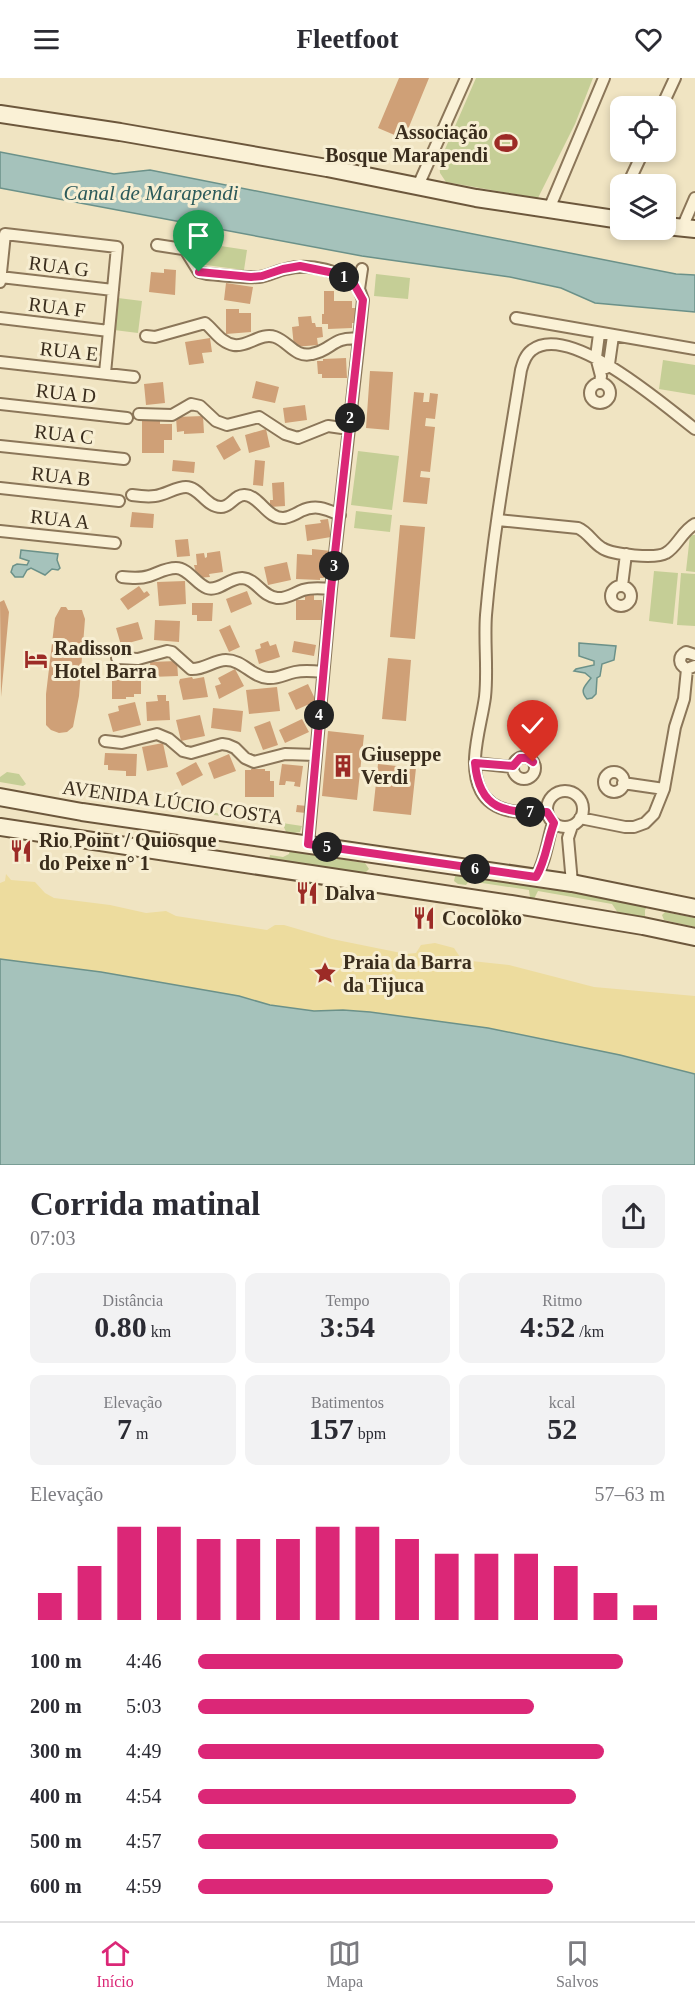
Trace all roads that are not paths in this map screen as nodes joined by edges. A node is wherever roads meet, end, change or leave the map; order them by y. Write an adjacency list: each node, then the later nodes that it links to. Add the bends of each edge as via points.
1 (466, 78): 6 (street)
2 (604, 78): 8 (street)
3 (675, 78): 4 (street)
4 (667, 96)
5 (0, 114): 6 (main road, via 327,168)
6 (417, 188): 8 (main road)
7 (695, 198): 10 (street)
8 (549, 209): 9 (main road)
9 (610, 218)
10 (681, 228)
11 (157, 245): 16 (street, via 183,249 199,272 207,274 262,276 300,266 339,274)
12 (362, 269): 16 (street)
13 (0, 277): 14 (street); 15 (street, RUA G); 15 (street, via 5,234 117,247)
14 (0, 282)
15 (113, 290): 19 (street)
16 (359, 290): 23 (street, via 363,300)
17 (0, 318): 19 (street, RUA F)
18 (516, 318): 20 (street)
19 (109, 331): 28 (street)
20 (599, 334): 22 (street); 25 (street)
21 (146, 336): 23 (street, via 204,323 233,345 271,336 304,355 314,354 343,338)
22 (613, 336): 24 (street); 27 (street)
23 (359, 339): 33 (street)
24 (695, 349)
25 (596, 357): 27 (street); 27 (street, via 601,380); 41 (street, via 573,348 542,345 525,358)
26 (0, 362): 28 (street, RUA E)
27 (609, 364): 34 (street)
28 (105, 373): 29 (street, RUA E)
29 (134, 376)
30 (0, 404): 32 (street, RUA D)
31 (139, 414): 33 (street, via 172,415 196,405 227,425 259,417 297,438 328,426)
32 (127, 418)
33 (349, 429): 40 (street)
34 (695, 429)
35 (0, 446): 36 (street, RUA C)
36 (124, 459)
37 (0, 488): 39 (street, RUA B)
38 (132, 495): 40 (street, via 155,496 185,487 218,507 244,495 279,517 317,507)
39 (119, 501)
40 (340, 515): 48 (street)
41 (498, 520): 45 (street, via 578,528 602,548); 55 (street, via 486,616 485,696)
42 (695, 524): 45 (street, via 669,552)
43 (0, 531): 44 (street, RUA A)
44 (116, 543)
45 (626, 554): 47 (street)
46 (122, 577): 48 (street, via 143,578 177,568 207,588 244,578 263,593 279,599 303,590)
47 (622, 586)
48 (331, 589): 52 (street)
49 (695, 655): 51 (street, via 681,655 680,664)
50 (117, 658): 52 (street, via 138,659 167,651 191,669 227,660 267,678 297,671)
51 (691, 667): 58 (street)
52 (323, 672): 54 (street)
53 (105, 741): 54 (street, via 122,743 157,734 191,753 228,745 254,762 285,754)
54 (316, 755): 64 (street)
55 (475, 763): 56 (street); 60 (street, via 476,780 491,803 511,811)
56 (513, 766)
57 (623, 783): 58 (street)
58 (664, 789): 61 (street, via 654,814 645,823 625,827)
59 (0, 797): 64 (main road, AVENIDA LÚCIO COSTA)
60 (547, 812): 61 (street, via 554,795 571,793 581,801 582,813); 62 (street)
61 (576, 822): 62 (street, via 562,827); 68 (street, via 568,838)
62 (554, 823): 67 (street)
63 (0, 827): 66 (main road)
64 (308, 844): 65 (main road, AVENIDA LÚCIO COSTA)
65 (368, 852): 66 (main road, via 374,868 369,876); 67 (main road, AVENIDA LÚCIO COSTA)
66 (325, 876): 70 (main road)
67 (536, 877): 68 (main road, AVENIDA LÚCIO COSTA)
68 (572, 883): 69 (main road, AVENIDA LÚCIO COSTA)
69 (695, 909): 70 (main road, via 664,908 657,917)
70 (695, 937)

